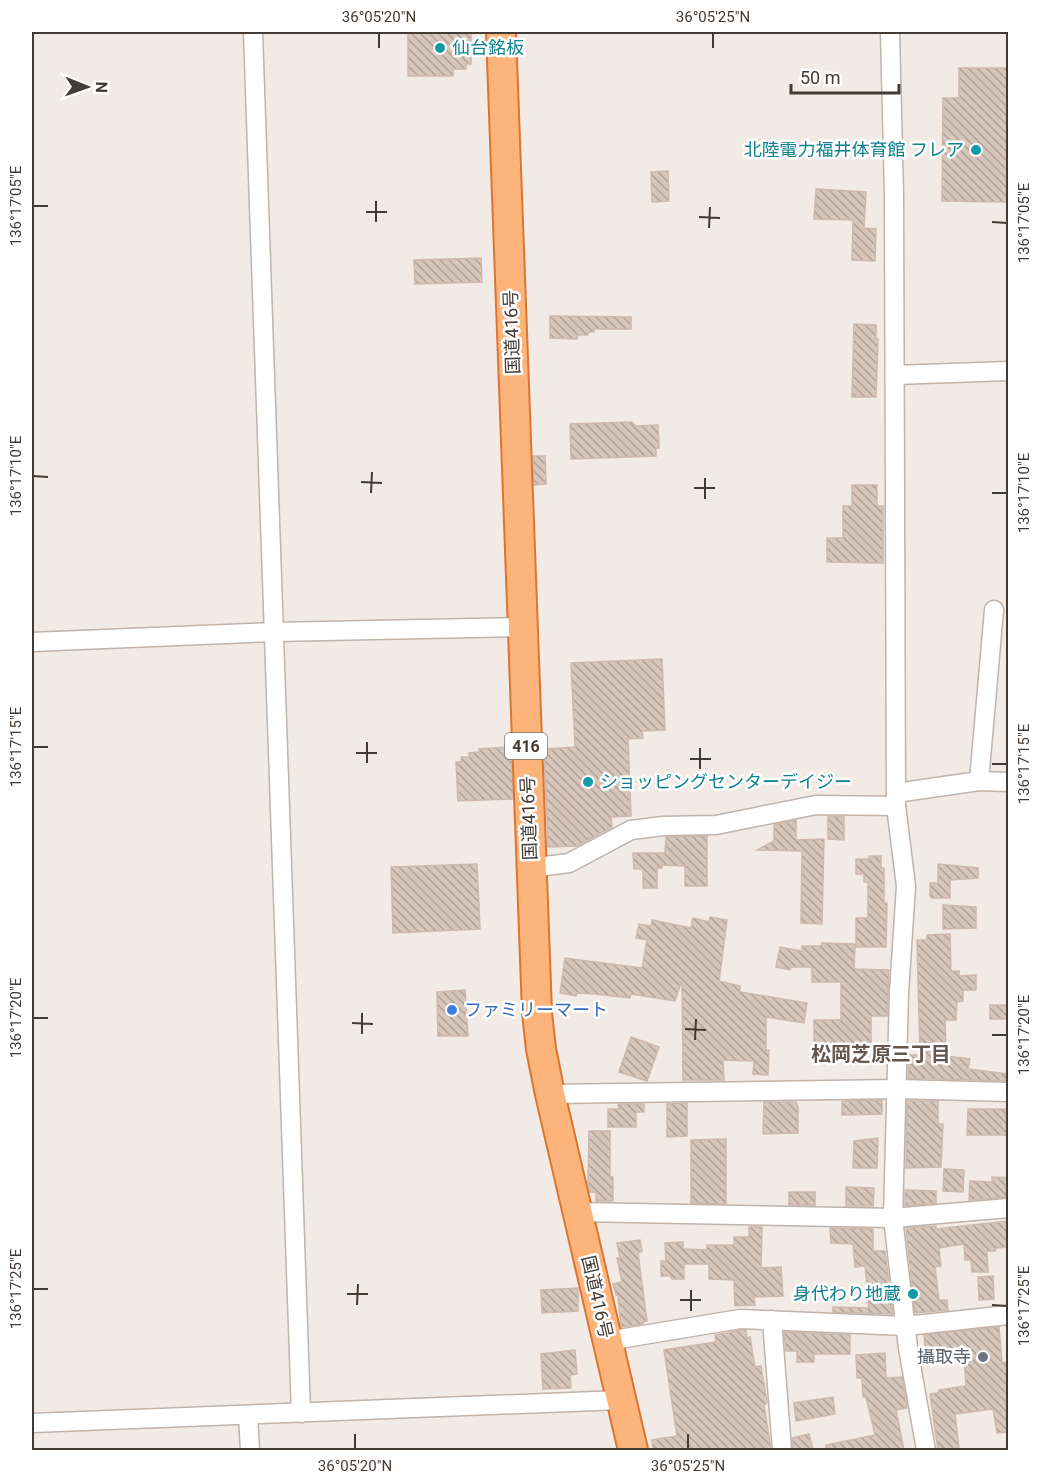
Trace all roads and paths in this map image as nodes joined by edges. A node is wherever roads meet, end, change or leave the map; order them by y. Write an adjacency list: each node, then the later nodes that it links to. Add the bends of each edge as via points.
1 (253, 32): 8 (street)
2 (501, 32): 7 (highway, 国道416号 / 416)
3 (890, 32): 5 (street)
4 (1008, 371): 5 (street)
5 (895, 375): 12 (street)
6 (994, 610): 10 (street)
7 (522, 627): 8 (street); 13 (highway, 国道416号 / 416)
8 (274, 632): 9 (street); 25 (street)
9 (32, 642)
10 (979, 781): 11 (street); 12 (street)
11 (1008, 782)
12 (896, 799): 13 (street, via 816,805 716,825 631,830 568,863); 14 (street, via 906,886)
13 (530, 868): 16 (highway, 国道416号 / 416, via 537,1013)
14 (897, 1089): 15 (street); 16 (street); 19 (street)
15 (1008, 1092)
16 (550, 1094): 18 (highway, 国道416号 / 416)
17 (1008, 1208): 19 (street)
18 (578, 1212): 19 (street); 23 (highway, 国道416号 / 416)
19 (894, 1218): 22 (street)
20 (1008, 1315): 22 (street)
21 (772, 1320): 22 (street); 23 (street, via 740,1319); 30 (street)
22 (906, 1326): 31 (street)
23 (607, 1341): 24 (highway, 国道416号 / 416)
24 (621, 1400): 25 (street); 29 (highway, 国道416号 / 416)
25 (301, 1413): 26 (street)
26 (248, 1415): 27 (street); 28 (street)
27 (32, 1423)
28 (249, 1450)
29 (633, 1450)
30 (782, 1450)
31 (926, 1450)

